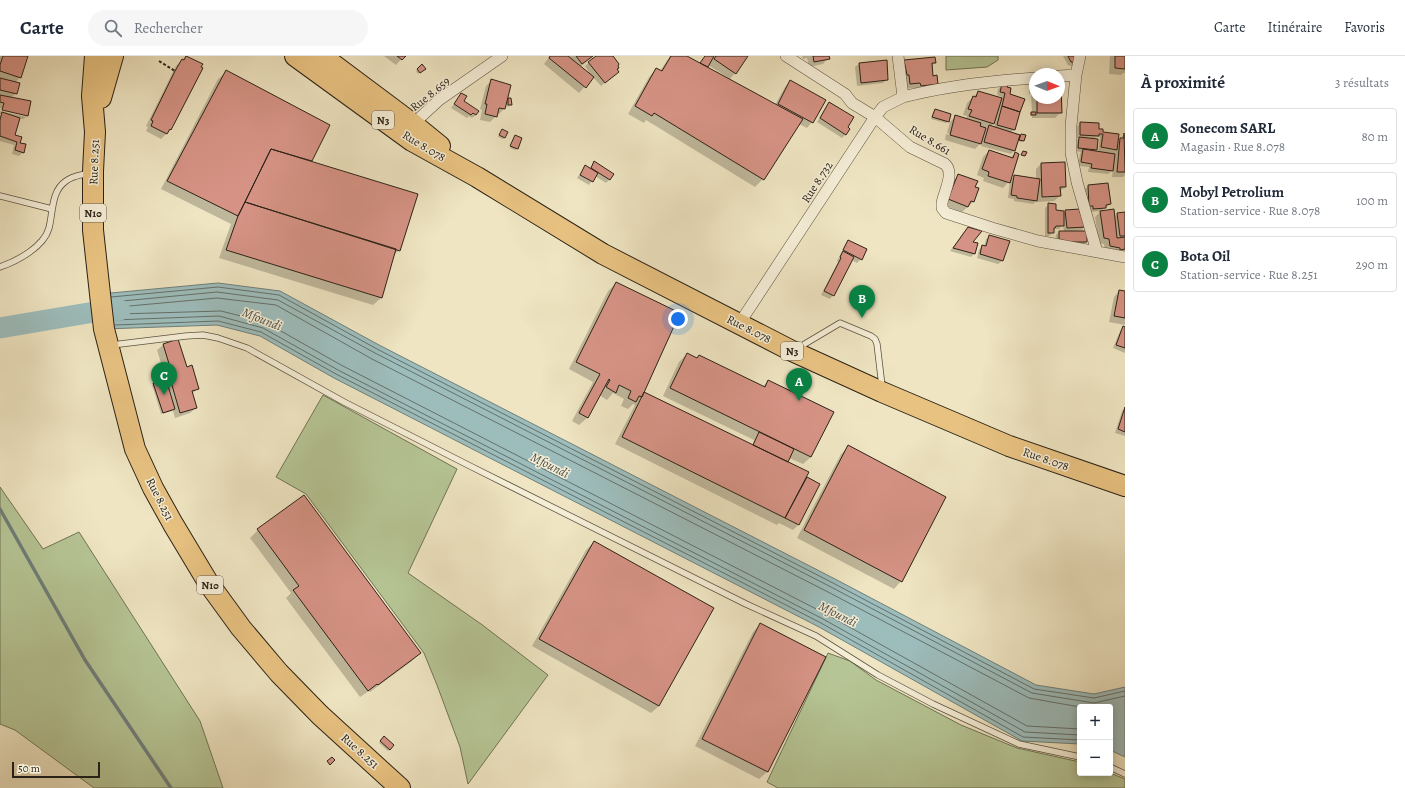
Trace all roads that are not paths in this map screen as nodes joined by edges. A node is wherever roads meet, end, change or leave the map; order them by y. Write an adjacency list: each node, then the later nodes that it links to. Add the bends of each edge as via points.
1 (95, 56): 15 (highway, Rue 8.251 / N10, via 92,96)
2 (113, 56): 15 (highway, Rue 8.251 / N10)
3 (295, 56): 17 (highway, Rue 8.078 / N3, via 412,141)
4 (322, 56): 14 (highway, Rue 8.078 / N3)
5 (502, 56): 14 (street, Rue 8.659, via 439,100)
6 (786, 56): 13 (street, Rue 8.661, via 845,94 852,103)
7 (898, 56): 12 (street)
8 (1080, 56): 9 (street)
9 (1076, 75): 10 (street); 20 (street, via 1071,152)
10 (1065, 76)
11 (1029, 78): 12 (street, Rue 8.732, via 933,89)
12 (903, 97): 13 (street, Rue 8.732, via 883,107)
13 (875, 117): 20 (street, Rue 8.661, via 910,147 949,168 942,203 946,213 1038,241); 23 (street, Rue 8.732)
14 (413, 124): 17 (highway, Rue 8.078 / N3)
15 (95, 132): 16 (highway, Rue 8.251 / N10)
16 (93, 171): 19 (lane, via 65,181 58,190); 24 (highway, Rue 8.251 / N10, via 94,230)
17 (477, 177): 23 (highway, Rue 8.078 / N3, via 603,254)
18 (0, 196): 19 (lane)
19 (52, 209): 22 (lane, via 48,230 39,245)
20 (1097, 252): 21 (street, Rue 8.661)
21 (1125, 258)
22 (0, 267)
23 (738, 324): 25 (highway, Rue 8.078 / N3)
24 (106, 337): 28 (lane, via 203,335 247,348 344,402 466,464 746,604 816,636 878,675 933,704 1019,744); 31 (highway, Rue 8.251 / N10, via 135,449 153,488 209,584 241,628 279,673 320,715)
25 (792, 351): 26 (highway, Rue 8.078 / N3); 26 (lane, via 840,323 871,336 877,344)
26 (882, 392): 27 (highway, Rue 8.078 / N3, via 1009,446)
27 (1125, 486)
28 (1077, 756)
29 (1113, 769): 30 (lane)
30 (1125, 774)
31 (400, 788)

